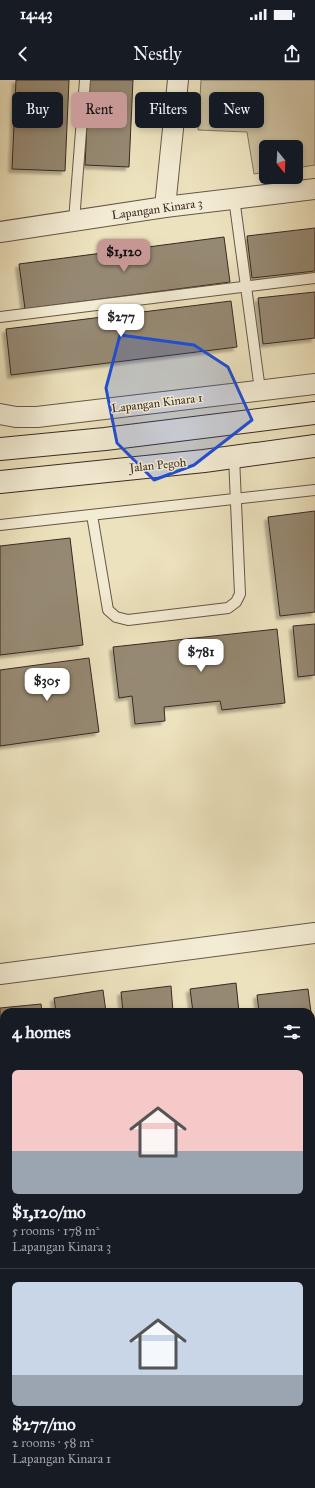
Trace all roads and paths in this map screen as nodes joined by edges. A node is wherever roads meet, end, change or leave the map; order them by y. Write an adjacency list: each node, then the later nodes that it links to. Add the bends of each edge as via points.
1 (85, 80): 6 (lane)
2 (178, 80): 5 (street)
3 (315, 189): 4 (street, Lapangan Kinara 3)
4 (234, 198): 5 (street, Lapangan Kinara 3); 9 (lane)
5 (165, 207): 6 (street, Lapangan Kinara 3)
6 (74, 221): 7 (street, Lapangan Kinara 3)
7 (0, 232)
8 (315, 278): 9 (lane)
9 (246, 287): 10 (lane); 12 (lane)
10 (0, 317)
11 (315, 384): 12 (street, Lapangan Kinara 1)
12 (260, 390): 14 (street, Lapangan Kinara 1, via 37,417)
13 (315, 413): 16 (street)
14 (0, 414)
15 (315, 446): 17 (street, Jalan Pegoh)
16 (0, 449)
17 (234, 457): 18 (street, Jalan Pegoh); 20 (lane)
18 (0, 482)
19 (315, 490): 20 (lane)
20 (236, 498): 21 (lane); 21 (lane, via 240,594 236,602 228,608 128,620 116,617 108,610)
21 (92, 515): 22 (lane)
22 (0, 525)
23 (315, 933): 24 (street)
24 (0, 974)

